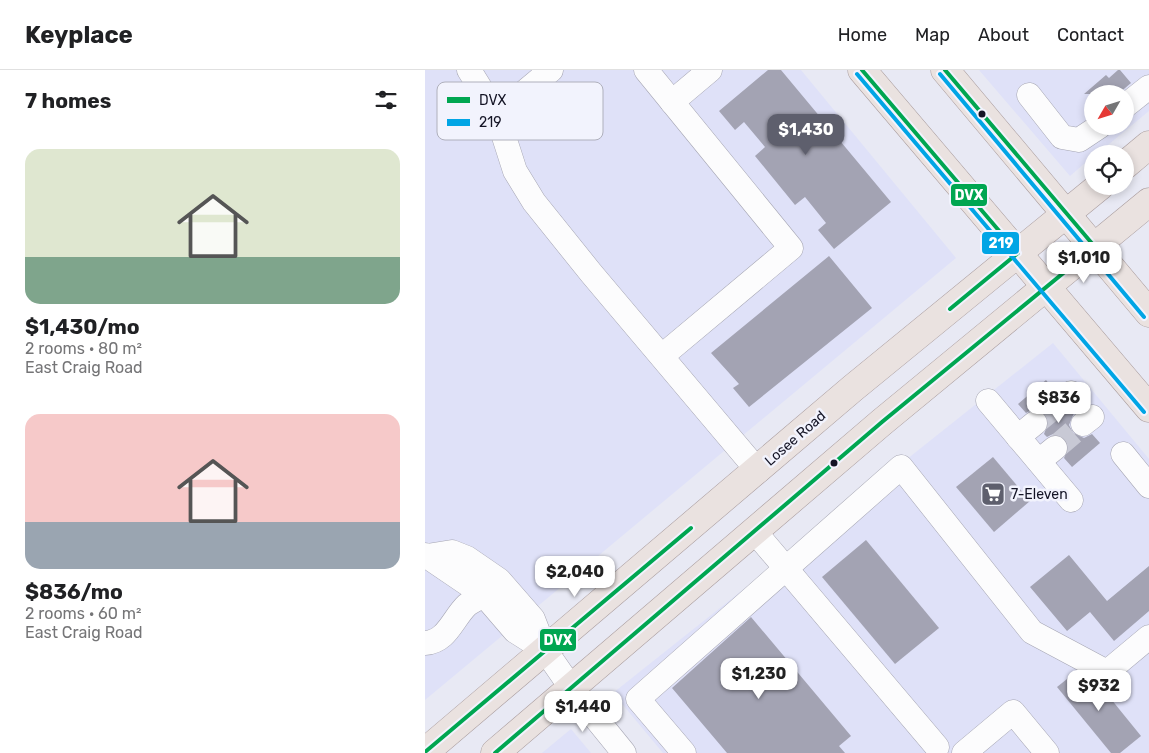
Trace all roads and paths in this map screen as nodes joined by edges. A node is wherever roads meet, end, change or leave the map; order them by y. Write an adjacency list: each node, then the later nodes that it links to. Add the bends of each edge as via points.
1 (469, 70): 7 (street)
2 (551, 70): 8 (street)
3 (646, 70): 12 (street)
4 (709, 70): 12 (street)
5 (862, 70): 21 (main road)
6 (945, 70): 19 (main road)
7 (476, 82)
8 (537, 82)
9 (1149, 87): 11 (street)
10 (1029, 95): 13 (street, via 1062,137 1072,141)
11 (1134, 99)
12 (672, 102): 24 (street, via 791,248)
13 (1086, 135)
14 (505, 140): 24 (street, via 515,171 534,202)
15 (1149, 145): 16 (main road)
16 (1134, 158)
17 (1089, 195): 19 (main road, Losee Road)
18 (1149, 202): 20 (main road)
19 (1067, 214): 20 (main road); 21 (main road, Losee Road)
20 (1095, 248): 22 (main road); 23 (main road)
21 (1018, 253): 22 (main road); 28 (main road, Losee Road, via 853,388)
22 (1047, 287): 26 (main road); 31 (main road, via 882,422)
23 (1149, 313)
24 (662, 356): 28 (street)
25 (988, 401): 30 (street, via 1027,430 1047,455)
26 (1149, 408)
27 (1123, 454): 29 (street)
28 (758, 471): 37 (main road, Losee Road)
29 (1149, 486)
30 (1071, 500)
31 (755, 532): 33 (street); 38 (main road)
32 (426, 555): 34 (street); 37 (street, via 452,552 491,572 533,619)
33 (785, 570): 35 (street, via 901,467 1032,632 1107,672); 39 (street); 43 (street, via 639,699)
34 (484, 595): 36 (street, via 469,604 443,636 432,643); 37 (street, via 515,632)
35 (1149, 637)
36 (425, 643)
37 (545, 650): 38 (street); 40 (main road, Losee Road)
38 (572, 689): 41 (main road); 42 (street)
39 (937, 747)
40 (425, 752)
41 (495, 753)
42 (624, 753)
43 (684, 753)
44 (965, 753): 45 (street, via 1013,712)
45 (1047, 753)

